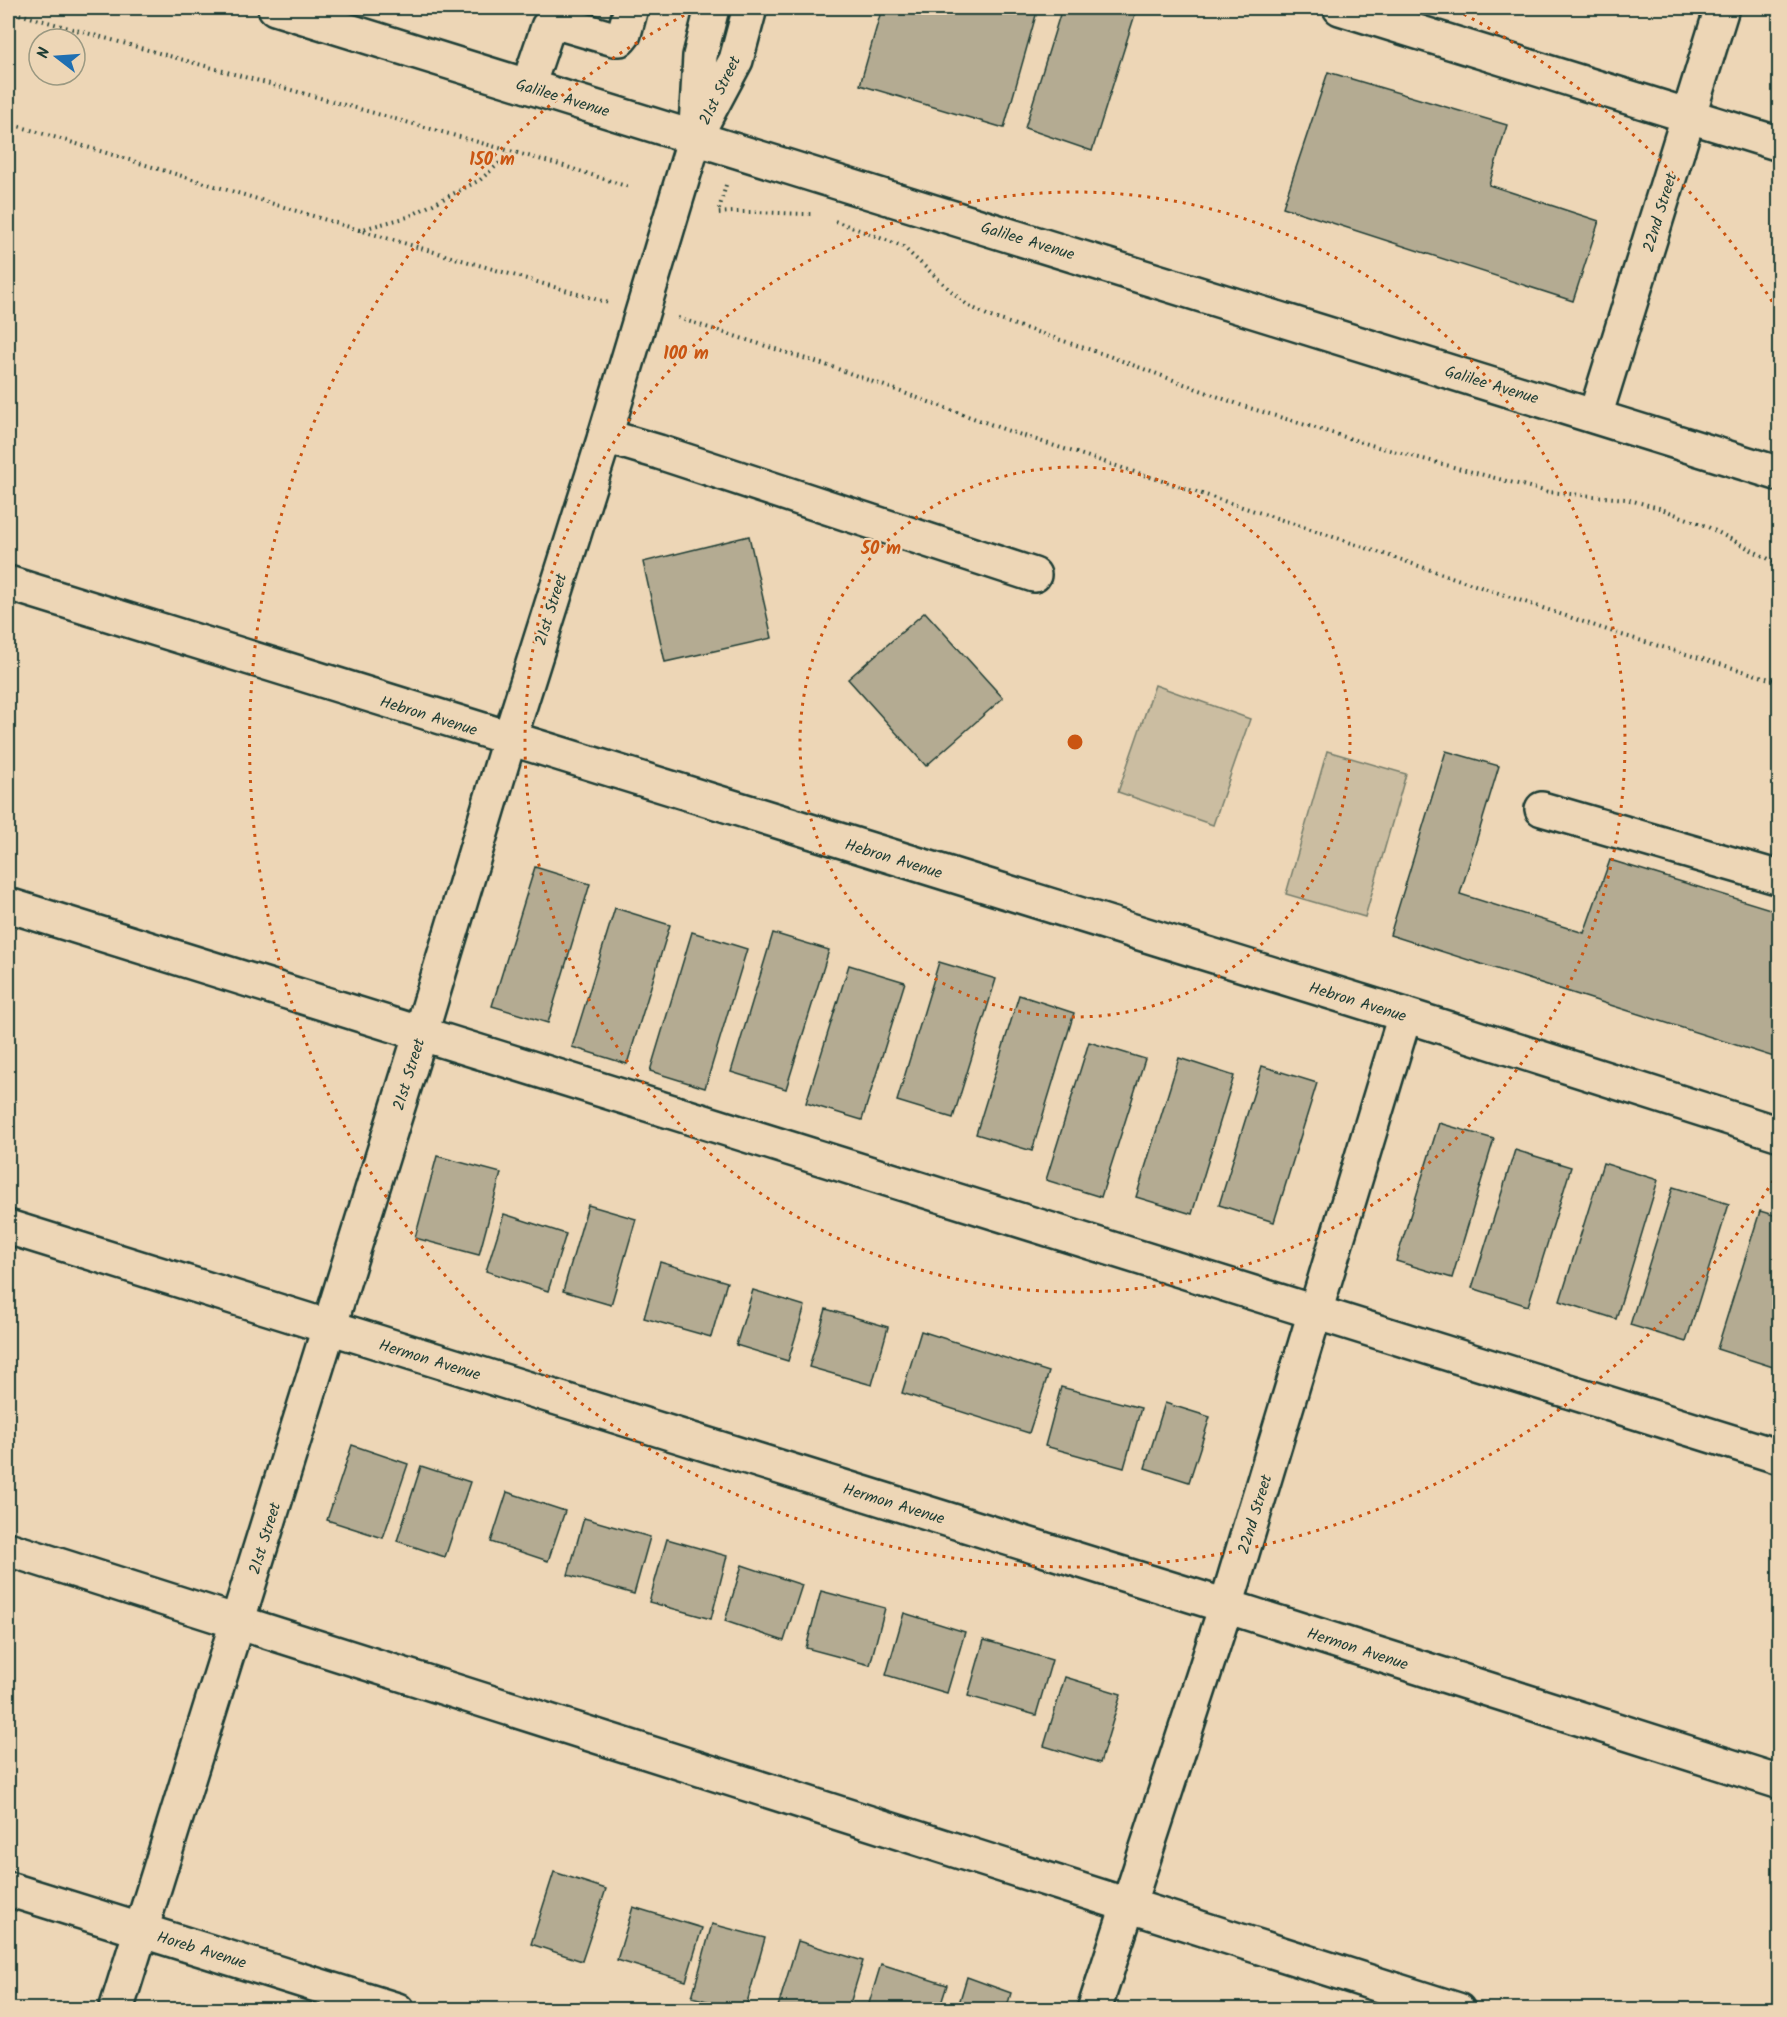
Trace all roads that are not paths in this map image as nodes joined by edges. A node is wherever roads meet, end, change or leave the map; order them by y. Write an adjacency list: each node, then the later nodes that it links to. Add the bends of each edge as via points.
1 (275, 8): 7 (street, Galilee Avenue)
2 (631, 8): 7 (street, via 620,39 563,24 548,27)
3 (712, 8): 9 (street, 21st Street, via 700,56)
4 (750, 8): 9 (street, 21st Street, via 736,60)
5 (1340, 8): 8 (street)
6 (1722, 8): 8 (street, 22nd Street)
7 (528, 86): 9 (street, Galilee Avenue)
8 (1689, 116): 10 (street); 11 (street, 22nd Street)
9 (695, 137): 11 (street, Galilee Avenue); 12 (street, 21st Street)
10 (1779, 144)
11 (1595, 416): 13 (street, Galilee Avenue)
12 (605, 436): 14 (street); 16 (street, 21st Street)
13 (1779, 474)
14 (1034, 575)
15 (8, 583): 16 (street, Hebron Avenue)
16 (509, 740): 20 (street, Hebron Avenue); 21 (street, 21st Street)
17 (1542, 809): 18 (street)
18 (1779, 878)
19 (8, 904): 21 (street)
20 (1405, 1015): 22 (street, Hebron Avenue); 24 (street, 22nd Street)
21 (421, 1033): 24 (street); 25 (street, 21st Street)
22 (1779, 1134)
23 (8, 1227): 25 (street, Hermon Avenue)
24 (1315, 1312): 26 (street); 28 (street, 22nd Street)
25 (329, 1328): 28 (street, Hermon Avenue); 29 (street, 21st Street)
26 (1779, 1456)
27 (8, 1550): 29 (street)
28 (1226, 1606): 30 (street, Hermon Avenue); 32 (street, 22nd Street)
29 (237, 1622): 32 (street); 33 (street, 21st Street)
30 (1779, 1782)
31 (8, 1889): 33 (street, Horeb Avenue)
32 (1128, 1905): 36 (street, 22nd Street); 37 (street)
33 (141, 1930): 34 (street, 21st Street); 35 (street, Horeb Avenue)
34 (116, 2010)
35 (397, 2010)
36 (1094, 2010)
37 (1458, 2010)

